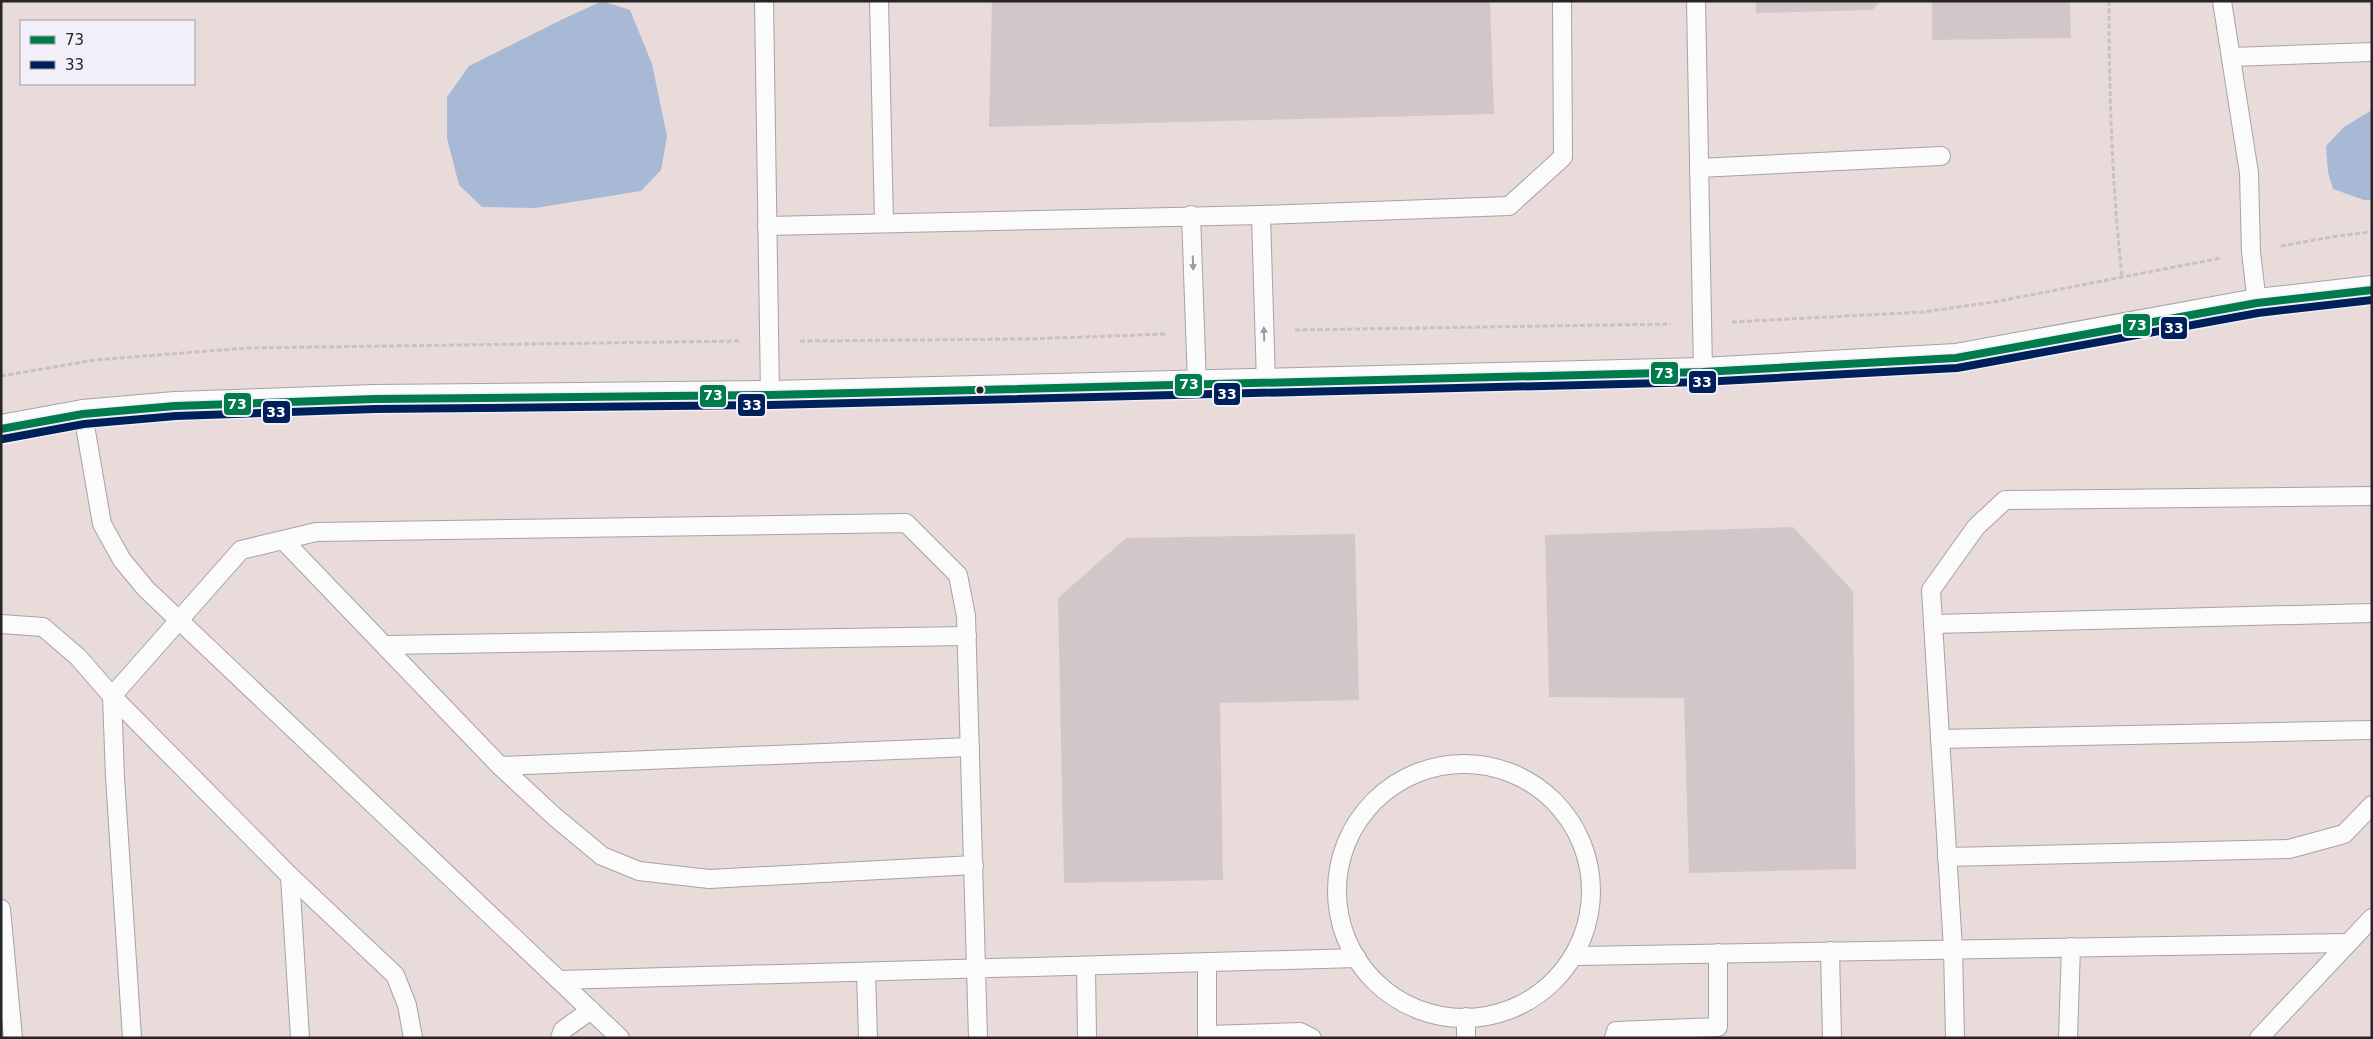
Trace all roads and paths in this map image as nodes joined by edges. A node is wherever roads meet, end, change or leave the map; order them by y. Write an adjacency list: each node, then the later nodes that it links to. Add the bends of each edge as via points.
1 (764, 1): 14 (lane)
2 (878, 1): 13 (lane)
3 (1562, 1): 11 (lane, via 1563,156 1510,206)
4 (1696, 1): 10 (lane)
5 (2109, 1): 15 (path, via 2109,106)
6 (2222, 1): 8 (lane)
7 (2372, 52): 8 (lane)
8 (2232, 57): 17 (lane, via 2249,173 2251,252)
9 (1941, 156): 10 (lane)
10 (1699, 168): 18 (lane)
11 (1261, 214): 12 (lane); 19 (lane, one-way to 11)
12 (1191, 215): 13 (lane); 20 (lane, one-way to 20)
13 (884, 223): 14 (lane)
14 (767, 226): 21 (lane)
15 (2122, 277)
16 (2372, 290): 17 (street)
17 (2257, 303): 18 (street, via 1956,358)
18 (1703, 372): 19 (street)
19 (1266, 382): 20 (street)
20 (1197, 384): 21 (street)
21 (770, 395): 22 (street, via 375,399 175,406)
22 (83, 414): 23 (street); 27 (lane, via 102,524 122,560 146,589)
23 (1, 429)
24 (2372, 496): 29 (lane, via 2005,500 1976,527 1931,590)
25 (283, 540): 27 (lane, via 241,550); 30 (lane, via 316,532 906,522 958,575); 31 (lane)
26 (2372, 613): 29 (lane)
27 (178, 619): 32 (lane); 54 (lane)
28 (1, 624): 32 (lane, via 43,627 78,657)
29 (1933, 624): 34 (lane)
30 (967, 636): 31 (lane); 35 (lane)
31 (385, 645): 36 (lane)
32 (112, 696): 40 (lane); 60 (lane, via 114,777)
33 (2372, 730): 34 (lane)
34 (1940, 739): 38 (lane)
35 (970, 747): 36 (lane); 39 (lane)
36 (500, 766): 39 (lane, via 602,856 639,871 709,879)
37 (2372, 805): 38 (lane, via 2344,834 2288,849)
38 (1947, 857): 45 (lane)
39 (974, 865): 52 (lane)
40 (290, 876): 61 (lane); 62 (lane, via 395,975)
41 (1, 909): 59 (lane)
42 (2372, 918): 43 (lane)
43 (2347, 944): 44 (lane); 74 (lane)
44 (2071, 948): 45 (lane); 73 (lane)
45 (1953, 949): 46 (lane); 72 (lane)
46 (1830, 951): 47 (lane); 71 (lane)
47 (1718, 953): 48 (lane); 57 (lane)
48 (1577, 956): 49 (lane, via 1584,938 1591,899 1587,858 1569,819 1540,789 1502,769 1461,764 1420,772 1383,792 1355,824 1339,862 1336,904 1347,945); 56 (lane, via 1559,976 1526,1002 1487,1016)
49 (1357, 958): 50 (lane); 56 (lane, via 1371,979 1405,1004 1445,1017)
50 (1208, 962): 51 (lane); 58 (lane)
51 (1086, 966): 52 (lane); 67 (lane)
52 (977, 968): 53 (lane); 66 (lane)
53 (866, 972): 54 (lane); 65 (lane)
54 (559, 980): 55 (lane)
55 (590, 1010): 63 (lane, via 563,1030); 64 (lane)
56 (1466, 1017): 69 (lane)
57 (1718, 1033): 70 (lane, via 1616,1031)
58 (1207, 1036): 68 (lane, via 1300,1032)
59 (13, 1038)
60 (132, 1038)
61 (300, 1038)
62 (413, 1038)
63 (560, 1038)
64 (620, 1038)
65 (868, 1038)
66 (978, 1038)
67 (1087, 1038)
68 (1312, 1038)
69 (1466, 1038)
70 (1614, 1038)
71 (1832, 1038)
72 (1955, 1038)
73 (2068, 1038)
74 (2259, 1038)

